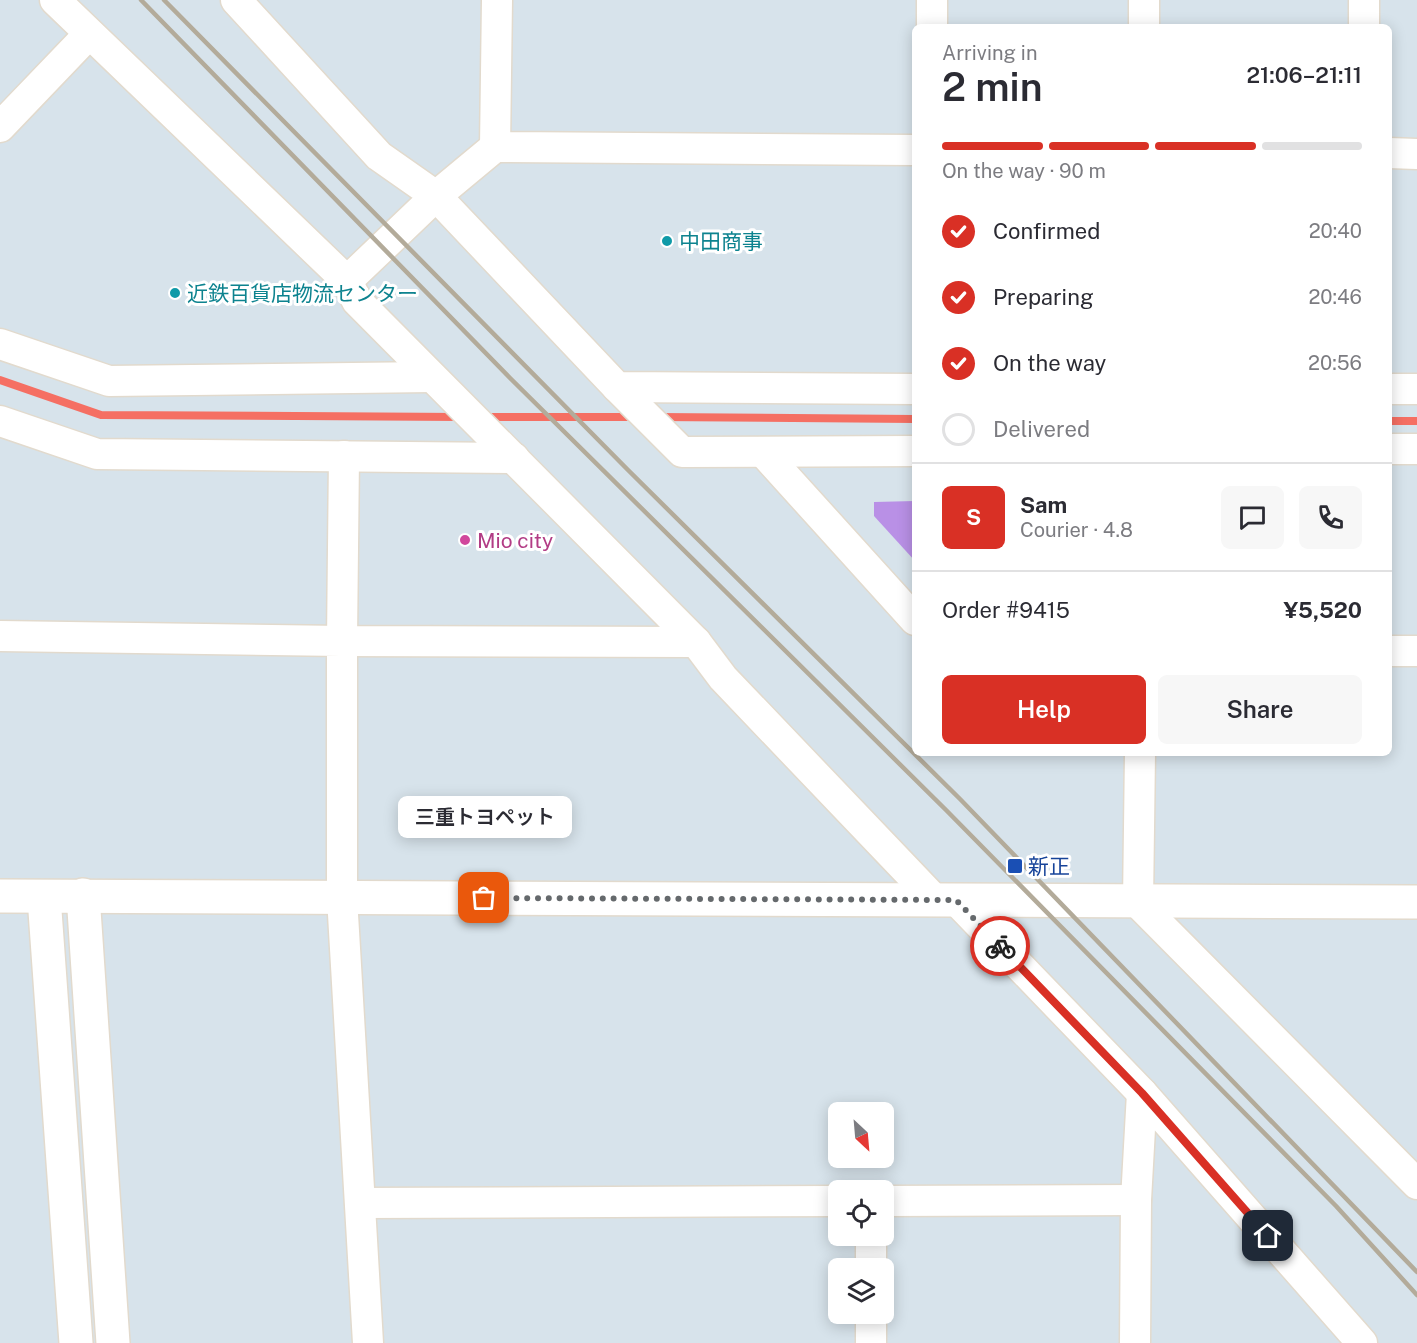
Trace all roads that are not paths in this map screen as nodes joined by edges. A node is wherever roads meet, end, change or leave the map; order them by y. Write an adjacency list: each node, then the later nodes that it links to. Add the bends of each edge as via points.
1 (55, 0): 10 (street)
2 (236, 0): 16 (street, via 380,156)
3 (497, 0): 12 (street)
4 (932, 0): 7 (street)
5 (1144, 0): 8 (street)
6 (1364, 0): 9 (street)
7 (932, 24)
8 (1144, 24)
9 (1364, 24)
10 (88, 34): 11 (street); 17 (street)
11 (0, 127)
12 (495, 147): 13 (street); 16 (street)
13 (912, 150)
14 (1392, 153): 15 (street)
15 (1417, 154)
16 (436, 196): 17 (street); 23 (street)
17 (347, 281): 19 (street, via 357,301)
18 (0, 344): 19 (street, via 109,381)
19 (434, 380): 25 (street)
20 (912, 389): 23 (street)
21 (1392, 389): 22 (street)
22 (1417, 389)
23 (620, 390): 29 (street, via 682,452)
24 (0, 421): 30 (street, via 97,454)
25 (505, 449): 30 (street); 34 (street)
26 (1392, 449): 27 (street)
27 (1417, 449)
28 (912, 451): 29 (street)
29 (763, 452): 31 (street)
30 (344, 456): 33 (street)
31 (912, 617)
32 (0, 636): 33 (street)
33 (342, 641): 34 (street); 41 (street)
34 (696, 642): 42 (street, via 723,678)
35 (1392, 651): 36 (street)
36 (1417, 651)
37 (1140, 756): 44 (street)
38 (83, 895): 40 (street); 41 (street); 53 (street)
39 (0, 896): 40 (street)
40 (44, 897): 52 (street)
41 (342, 897): 42 (street); 50 (street)
42 (946, 900): 44 (street); 45 (street)
43 (1417, 902): 44 (street)
44 (1138, 903): 46 (street)
45 (1142, 1093): 47 (street); 57 (street)
46 (1417, 1184)
47 (1136, 1200): 49 (street); 56 (street)
48 (828, 1201): 50 (street)
49 (894, 1201)
50 (361, 1203): 54 (street)
51 (871, 1324): 55 (street)
52 (76, 1343)
53 (113, 1343)
54 (368, 1343)
55 (871, 1343)
56 (1135, 1343)
57 (1362, 1343)

